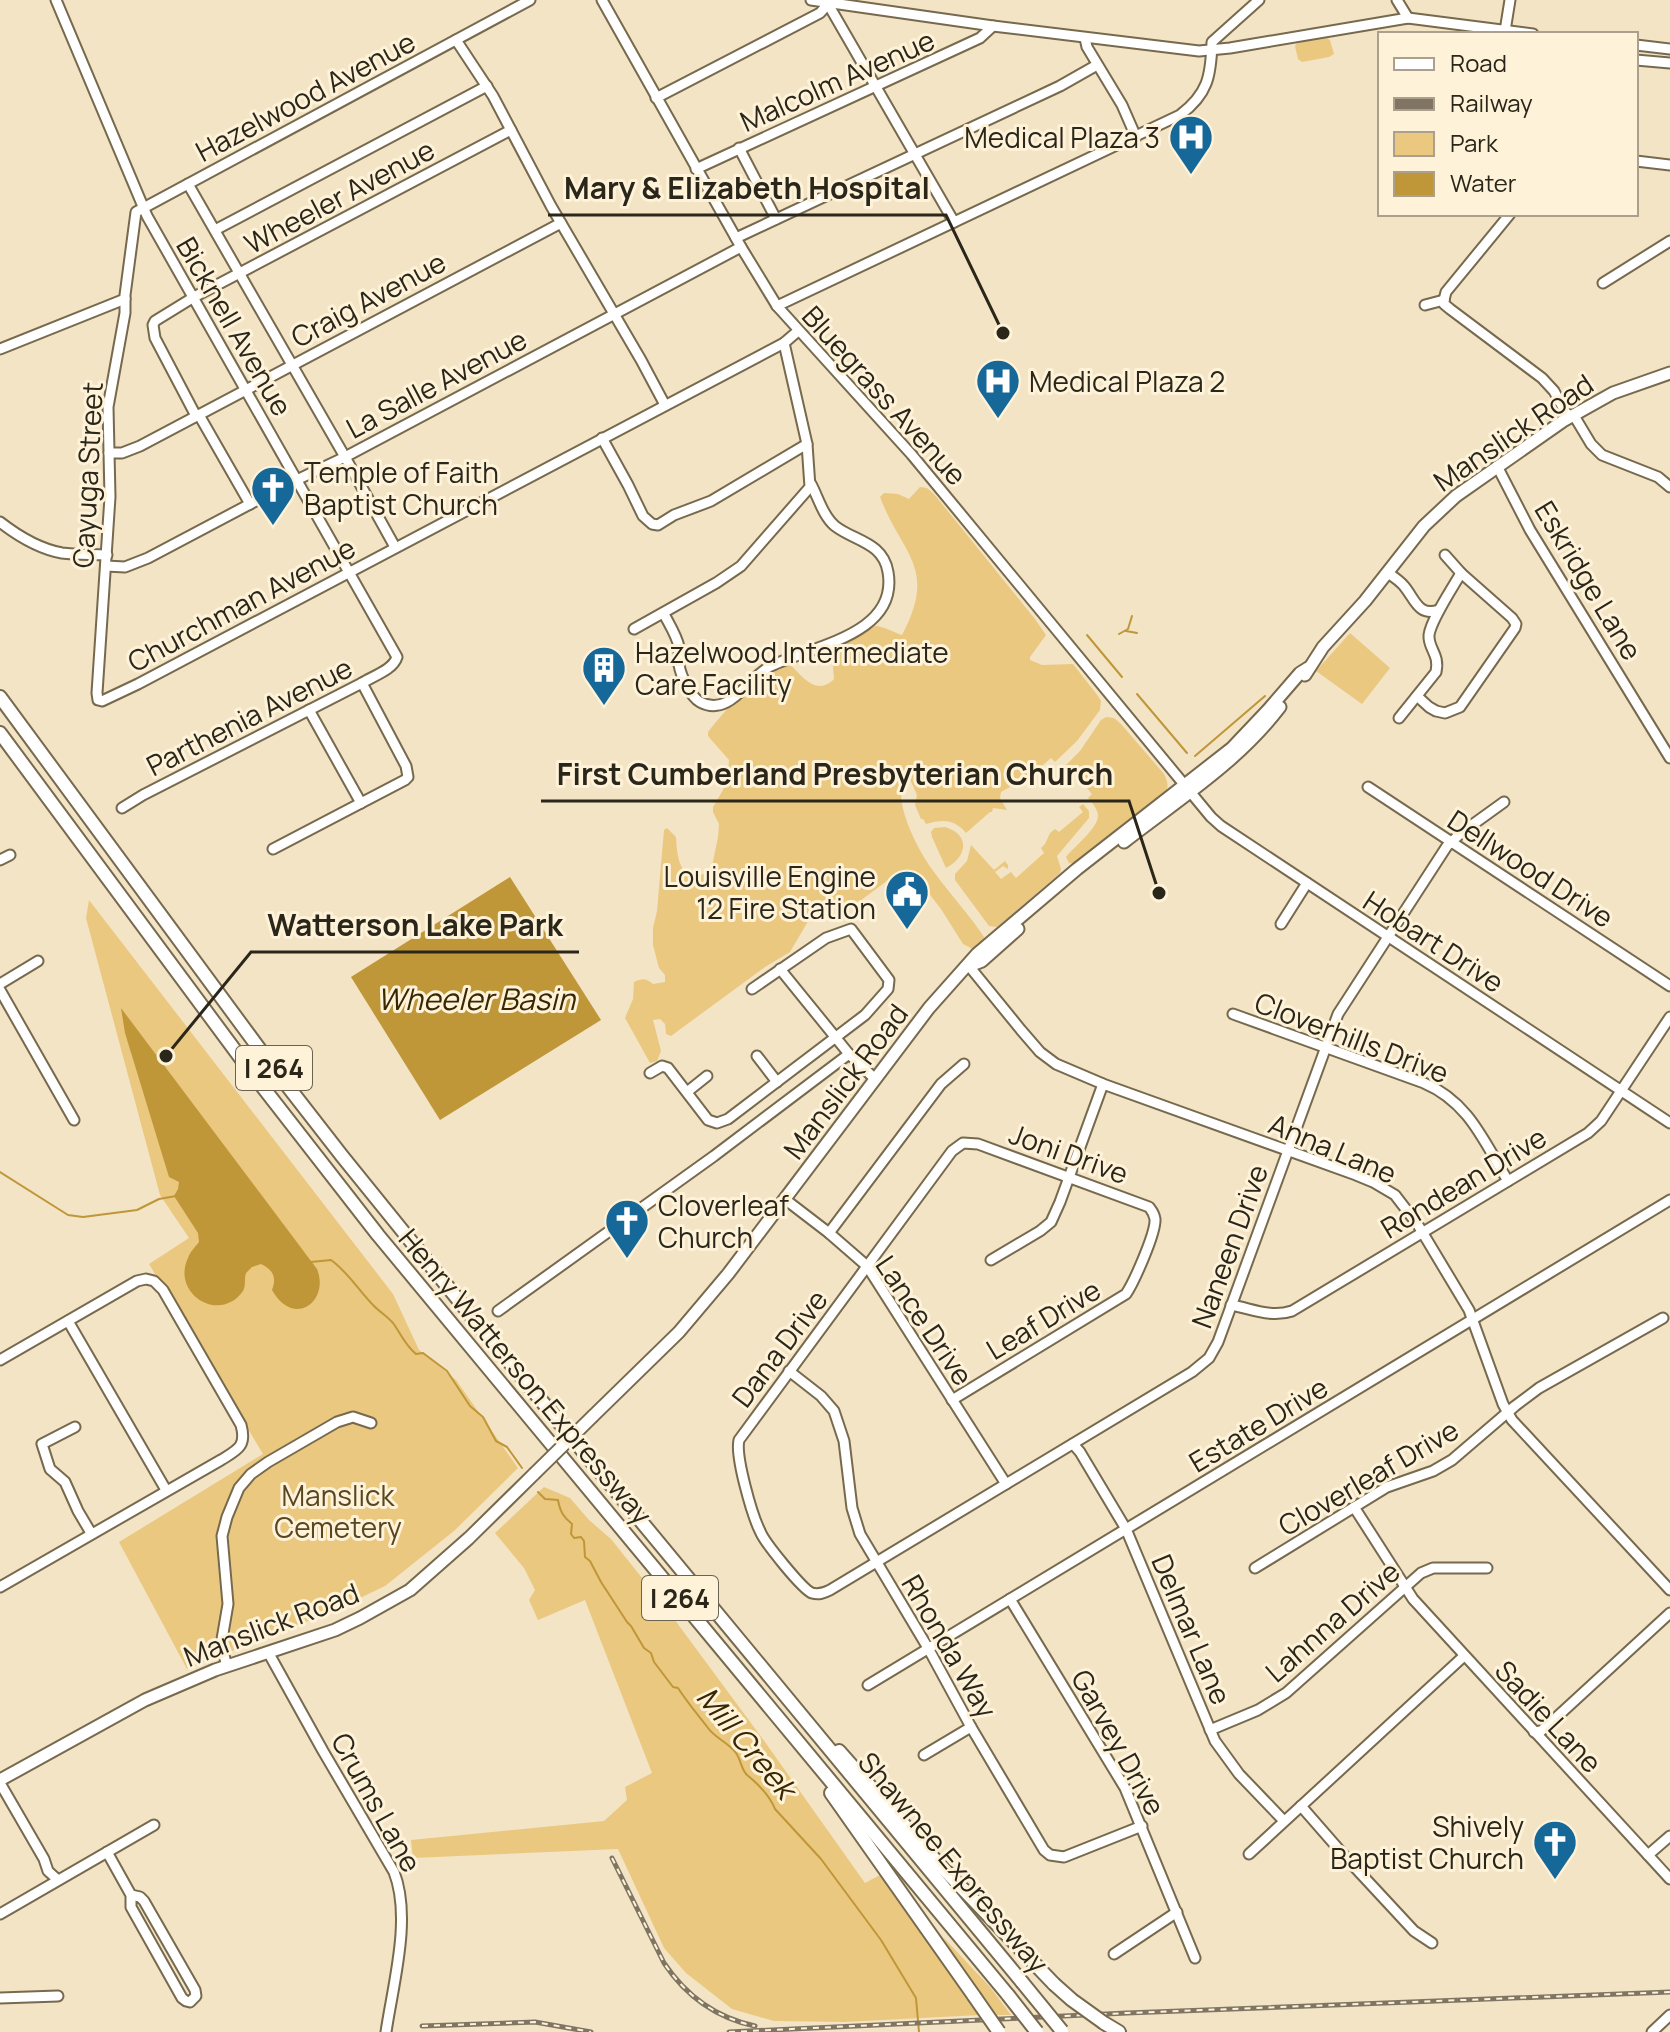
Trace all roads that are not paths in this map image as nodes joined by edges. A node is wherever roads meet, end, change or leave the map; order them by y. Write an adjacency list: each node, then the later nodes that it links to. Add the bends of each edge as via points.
1 (56, 0): 36 (street, Bicknell Avenue)
2 (530, 0): 16 (street, Hazelwood Avenue)
3 (602, 0): 27 (street, Bluegrass Avenue)
4 (811, 0): 8 (street)
5 (1259, 0): 9 (street)
6 (1397, 0): 10 (street)
7 (1510, 0): 13 (street)
8 (828, 4): 11 (street); 25 (street); 27 (street, via 820,13)
9 (1247, 4): 20 (street, via 1212,42)
10 (1408, 18): 12 (street); 20 (street)
11 (993, 26): 15 (street); 25 (street, Malcolm Avenue, via 980,38)
12 (1482, 31): 13 (street)
13 (1505, 31): 14 (street)
14 (1514, 32)
15 (1085, 38): 20 (street); 24 (street)
16 (456, 40): 26 (street); 35 (street, Hazelwood Avenue)
17 (1638, 45): 18 (street)
18 (1652, 47): 19 (street); 22 (street)
19 (1670, 49)
20 (1212, 50): 29 (street, via 1206,87 1197,101)
21 (1638, 60): 22 (street)
22 (1651, 61): 23 (street)
23 (1670, 63)
24 (1097, 65): 29 (street); 31 (street, La Salle Avenue)
25 (875, 85): 30 (street, Malcolm Avenue); 31 (street)
26 (487, 86): 28 (street); 41 (street)
27 (656, 98): 34 (street, Bluegrass Avenue)
28 (511, 130): 40 (street); 44 (street, Wheeler Avenue)
29 (1136, 137): 39 (street)
30 (739, 148): 34 (street, Malcolm Avenue); 38 (street)
31 (913, 154): 38 (street, La Salle Avenue); 39 (street)
32 (1638, 161): 33 (street)
33 (1670, 165)
34 (696, 169): 43 (street, Bluegrass Avenue)
35 (188, 184): 36 (street, Hazelwood Avenue); 41 (street)
36 (143, 208): 46 (street, Bicknell Avenue); 47 (street, Cayuga Street, via 134,220)
37 (1508, 216): 48 (street)
38 (776, 219): 43 (street, La Salle Avenue)
39 (954, 222): 50 (street)
40 (561, 223): 51 (street); 55 (street, Craig Avenue)
41 (215, 230): 44 (street)
42 (1670, 241): 45 (street)
43 (738, 242): 50 (street, Bluegrass Avenue); 51 (street, La Salle Avenue)
44 (239, 273): 46 (street, Wheeler Avenue); 55 (street)
45 (1603, 283)
46 (194, 297): 57 (street, Bicknell Avenue); 59 (street, Wheeler Avenue, via 155,321 153,329)
47 (125, 299): 54 (street); 63 (street, Cayuga Street, via 108,407)
48 (1444, 300): 49 (street); 60 (street, via 1542,378)
49 (1425, 305)
50 (777, 306): 52 (street, Bluegrass Avenue)
51 (613, 314): 58 (street); 64 (street, La Salle Avenue)
52 (798, 331): 53 (street, Churchman Avenue); 91 (street, Bluegrass Avenue, via 912,455)
53 (784, 343): 58 (street, Churchman Avenue); 62 (street)
54 (0, 349)
55 (291, 365): 57 (street, Craig Avenue); 64 (street)
56 (1670, 373): 60 (main road, Manslick Road, via 1629,386)
57 (245, 389): 59 (street, Craig Avenue); 66 (street, Bicknell Avenue)
58 (665, 405): 61 (street, Churchman Avenue)
59 (198, 415): 63 (street, Craig Avenue, via 127,452); 69 (street)
60 (1572, 417): 65 (main road, Manslick Road); 68 (street, via 1595,450)
61 (602, 438): 62 (street, via 643,516 658,525 711,501); 71 (street, Churchman Avenue)
62 (807, 444): 67 (street)
63 (109, 453): 72 (street, Cayuga Street)
64 (345, 457): 66 (street, La Salle Avenue); 71 (street)
65 (1497, 466): 76 (main road, Manslick Road, via 1439,509); 89 (street, Eskridge Lane, via 1530,530)
66 (297, 480): 69 (street, La Salle Avenue); 75 (street, Bicknell Avenue)
67 (811, 484): 79 (street, via 741,566); 79 (street, via 831,521 874,547 886,564 888,588 877,614 831,643 765,669 732,699 717,705 692,694)
68 (1670, 487)
69 (250, 504): 74 (street, La Salle Avenue, via 138,563)
70 (0, 522): 72 (street, via 45,548)
71 (395, 547): 75 (street, Churchman Avenue)
72 (107, 555): 74 (street, Cayuga Street)
73 (1445, 555): 77 (street)
74 (106, 566): 85 (street, Cayuga Street)
75 (349, 572): 81 (street, Bicknell Avenue); 85 (street, Churchman Avenue)
76 (1388, 573): 78 (street, via 1424,611); 91 (main road, Manslick Road, via 1308,668)
77 (1461, 573): 78 (street); 83 (street, via 1512,618 1515,628 1460,707 1436,711)
78 (1439, 610): 83 (street, via 1429,635 1436,672)
79 (664, 614): 80 (street)
80 (634, 629)
81 (396, 662): 82 (street, Parthenia Avenue)
82 (362, 683): 86 (street, Parthenia Avenue); 93 (street, via 408,777)
83 (1417, 696): 87 (street)
84 (0, 697): 164 (highway, Henry Watterson Expressway / I 264, via 352,1168)
85 (100, 701)
86 (309, 710): 93 (street); 94 (street, Parthenia Avenue)
87 (1399, 718)
88 (0, 733): 169 (highway, Henry Watterson Expressway / I 264, via 378,1235)
89 (1670, 758)
90 (1368, 787): 95 (street, Dellwood Drive)
91 (1188, 788): 97 (street, Hobart Drive, via 1221,826); 101 (main road, Manslick Road, via 1077,869)
92 (1504, 802): 95 (street, Naneen Drive)
93 (361, 803): 96 (street)
94 (122, 808)
95 (1451, 842): 99 (street, Naneen Drive); 103 (street, Dellwood Drive)
96 (273, 849)
97 (1307, 883): 98 (street); 99 (street, Hobart Drive)
98 (1281, 924)
99 (1388, 936): 109 (street, Naneen Drive, via 1340,1010); 118 (street, Hobart Drive)
100 (38, 961): 104 (street)
101 (969, 966): 115 (main road, Manslick Road); 117 (street, Anna Lane, via 1040,1052)
102 (780, 969): 105 (street); 108 (street); 108 (street, via 826,938 851,929 889,980 888,989)
103 (1670, 986)
104 (0, 987): 120 (street)
105 (752, 989)
106 (1233, 1014): 109 (street, Cloverhills Drive)
107 (1670, 1017): 118 (street, Rondean Drive)
108 (836, 1036): 110 (street); 116 (street)
109 (1325, 1047): 123 (street, Naneen Drive); 125 (street, Cloverhills Drive, via 1447,1095 1467,1115)
110 (849, 1054): 115 (street); 134 (street)
111 (757, 1056): 116 (street)
112 (964, 1064): 130 (street, via 941,1084)
113 (650, 1073): 119 (street, via 668,1068)
114 (707, 1076): 119 (street)
115 (875, 1079): 126 (main road, Manslick Road)
116 (777, 1082): 119 (street, via 717,1123 708,1120)
117 (1103, 1084): 123 (street, Anna Lane); 124 (street)
118 (1621, 1091): 121 (street, Hobart Drive); 125 (street, Rondean Drive, via 1593,1129)
119 (687, 1092)
120 (74, 1120)
121 (1670, 1123)
122 (963, 1143): 124 (street, Joni Drive); 132 (street, Dana Drive)
123 (1287, 1150): 129 (street, Anna Lane, via 1388,1190); 133 (street, Naneen Drive)
124 (1070, 1176): 128 (street, Joni Drive, via 1143,1204); 131 (street, via 1051,1222)
125 (1508, 1181): 129 (street, Rondean Drive)
126 (786, 1200): 130 (street, Lance Drive); 160 (main road, Manslick Road, bridge, via 679,1332 410,1590 335,1630)
127 (1670, 1200): 135 (street, Estate Drive)
128 (1154, 1215): 140 (street, Leaf Drive, via 1126,1294)
129 (1423, 1232): 133 (street, Rondean Drive, via 1292,1311 1277,1315); 135 (street, Anna Lane)
130 (829, 1233): 132 (street, Lance Drive)
131 (991, 1260)
132 (867, 1266): 139 (street, Dana Drive); 140 (street, Lance Drive)
133 (1231, 1305): 144 (street, Naneen Drive, via 1213,1352 1200,1366)
134 (498, 1311)
135 (1473, 1318): 141 (street, Anna Lane); 148 (street, Estate Drive)
136 (1663, 1318): 141 (street, Cloverleaf Drive, via 1539,1388)
137 (68, 1321): 138 (street); 146 (street); 146 (street, via 137,1281 149,1279 163,1290 232,1409 243,1443)
138 (0, 1360)
139 (789, 1371): 150 (street, Rhonda Way, via 834,1411 846,1447 853,1517); 156 (street, Dana Drive, via 742,1434 737,1450 759,1531)
140 (952, 1400): 145 (street, Lance Drive)
141 (1507, 1412): 147 (street, Cloverleaf Drive, via 1452,1460); 155 (street, Anna Lane)
142 (371, 1423): 162 (street, via 353,1417 337,1422 268,1462 239,1488 222,1536 228,1604 221,1645)
143 (75, 1427): 149 (street, via 42,1444 50,1469 65,1482)
144 (1073, 1444): 145 (street, Naneen Drive); 148 (street, Delmar Lane)
145 (1006, 1484): 150 (street, Naneen Drive)
146 (166, 1490): 149 (street)
147 (1354, 1507): 151 (street, Cloverleaf Drive); 153 (street)
148 (1126, 1529): 157 (street, Estate Drive); 166 (street, Delmar Lane)
149 (91, 1533): 154 (street)
150 (876, 1562): 156 (street, Naneen Drive, via 825,1593); 159 (street, Rhonda Way)
151 (1255, 1568)
152 (1487, 1568): 153 (street, Lahnna Drive, via 1433,1568)
153 (1404, 1586): 161 (street); 166 (street, Lahnna Drive, via 1286,1693)
154 (0, 1587)
155 (1670, 1590)
156 (812, 1593)
157 (1010, 1599): 159 (street, Estate Drive); 174 (street, Garvey Drive, via 1115,1769)
158 (1670, 1613): 167 (street, via 1547,1726)
159 (928, 1648): 163 (street, Estate Drive); 165 (street, Rhonda Way)
160 (268, 1652): 162 (main road, Manslick Road); 190 (street, Crums Lane, via 399,1884 402,1931)
161 (1464, 1656): 167 (street, Sadie Lane); 171 (street, Sadie Lane)
162 (227, 1666): 170 (main road, Manslick Road, via 126,1709)
163 (868, 1685)
164 (808, 1722): 193 (highway, Shawnee Expressway / I 264, bridge); 194 (highway, bridge, via 1054,1984)
165 (971, 1727): 168 (street); 174 (street, Rhonda Way, via 1050,1855 1076,1854)
166 (1210, 1730): 172 (street, Delmar Lane, via 1222,1752)
167 (1534, 1732): 178 (street, Sadie Lane)
168 (924, 1755)
169 (809, 1756): 191 (highway, bridge); 192 (highway, Henry Watterson Expressway / I 264, bridge)
170 (0, 1782): 180 (street, via 48,1871)
171 (1301, 1806): 172 (street, Sadie Lane); 184 (street, via 1414,1931)
172 (1284, 1821): 177 (street, Sadie Lane)
173 (154, 1825): 176 (street)
174 (1142, 1826): 182 (street, Garvey Drive)
175 (1670, 1836): 178 (street)
176 (107, 1852): 180 (street); 181 (street)
177 (1249, 1854)
178 (1648, 1855): 179 (street, Sadie Lane)
179 (1670, 1879)
180 (58, 1880): 183 (street)
181 (131, 1895): 181 (street, via 131,1907 182,1998 193,2000 197,1993 144,1901)
182 (1177, 1912): 185 (street); 186 (street, Garvey Drive)
183 (0, 1914)
184 (1432, 1943)
185 (1114, 1954)
186 (1195, 1958)
187 (58, 1996): 188 (street)
188 (0, 1998)
189 (1670, 2015): 195 (street)
190 (386, 2032)
191 (999, 2032)
192 (1037, 2032)
193 (1063, 2032)
194 (1119, 2032)
195 (1652, 2032)

